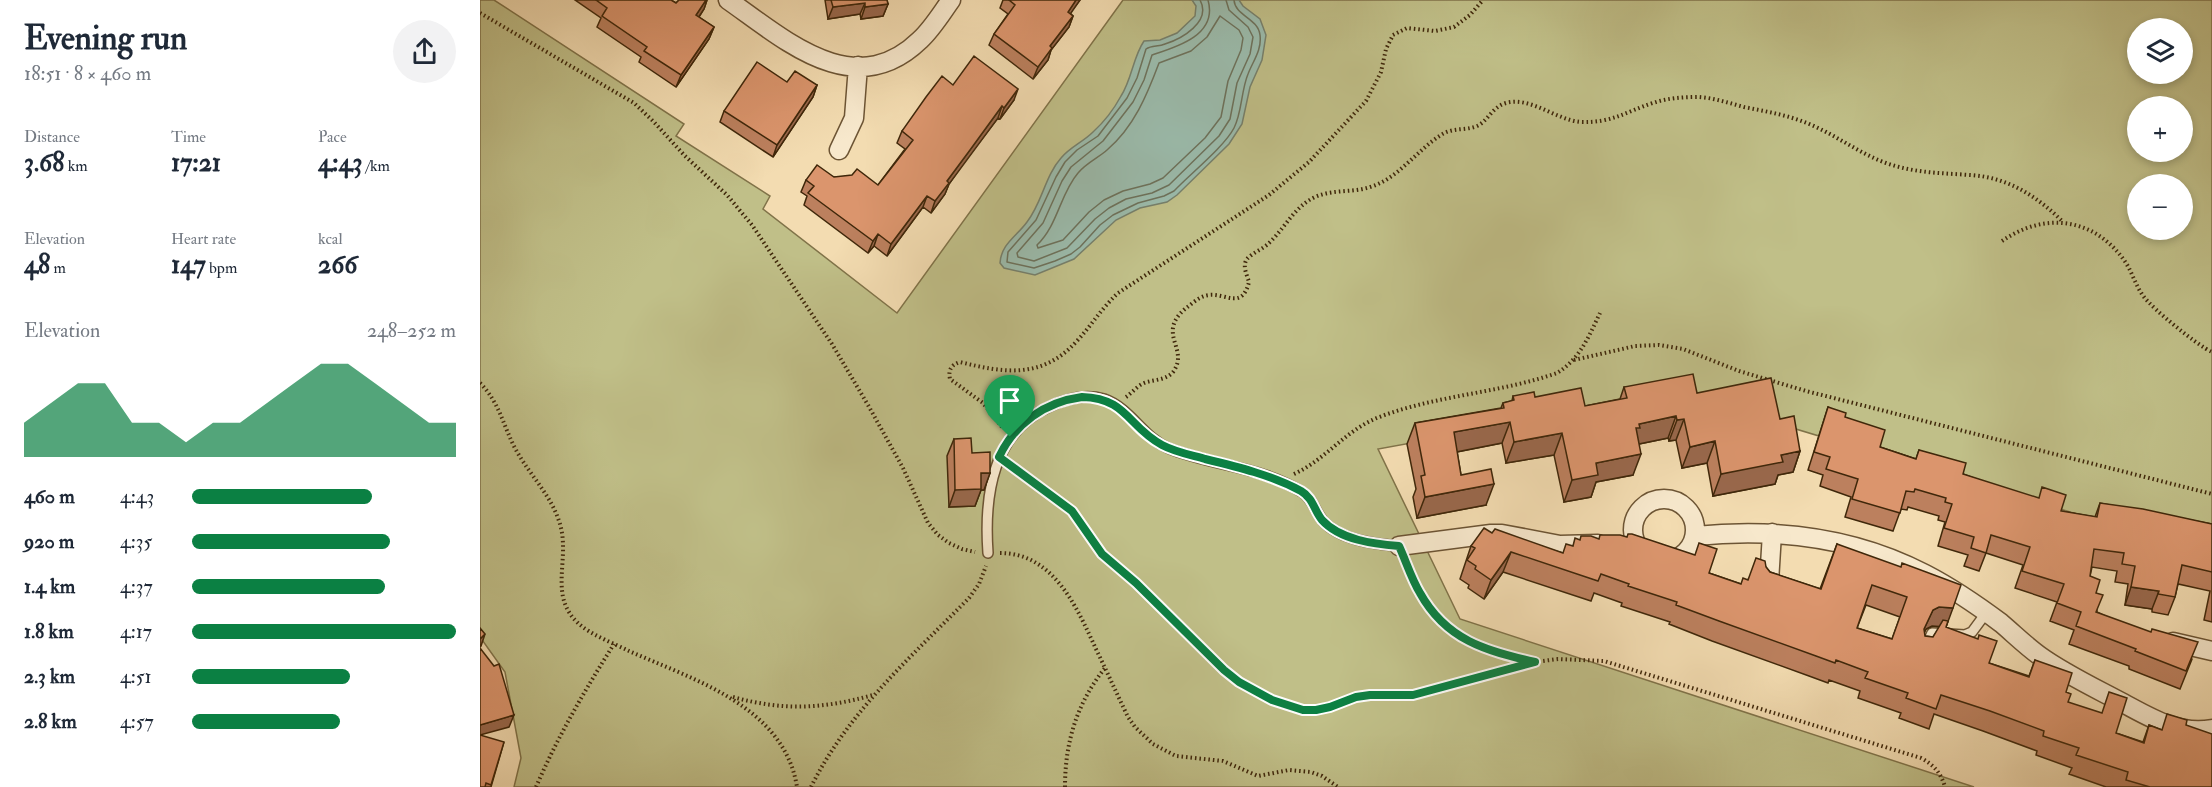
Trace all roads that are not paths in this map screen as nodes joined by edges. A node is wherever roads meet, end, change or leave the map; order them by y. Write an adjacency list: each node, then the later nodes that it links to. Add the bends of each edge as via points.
1 (728, 0): 3 (street, via 811,56 842,66)
2 (951, 0): 3 (street, via 920,41 906,51 883,62)
3 (858, 66): 4 (street, via 854,118)
4 (839, 150)
5 (1772, 533): 6 (street); 10 (street); 11 (street, via 1834,542 1894,560 1950,587)
6 (1695, 536): 7 (street, via 1685,553 1668,561 1648,557); 7 (street, via 1692,515 1685,507 1676,501 1655,500 1646,504 1634,522)
7 (1635, 542): 8 (street, via 1560,545 1491,534)
8 (1399, 546): 9 (lane, via 1338,532 1324,521 1304,493 1245,469 1170,449 1150,438 1115,405 1094,397 1070,399 1037,413 1010,437 992,481)
9 (988, 553)
10 (1769, 582)
11 (1986, 614): 13 (lane, via 1965,635 1932,633); 15 (street, via 2055,666 2154,719 2181,729)
12 (2160, 639): 14 (street)
13 (1923, 651)
14 (2212, 651)
15 (2212, 729)

